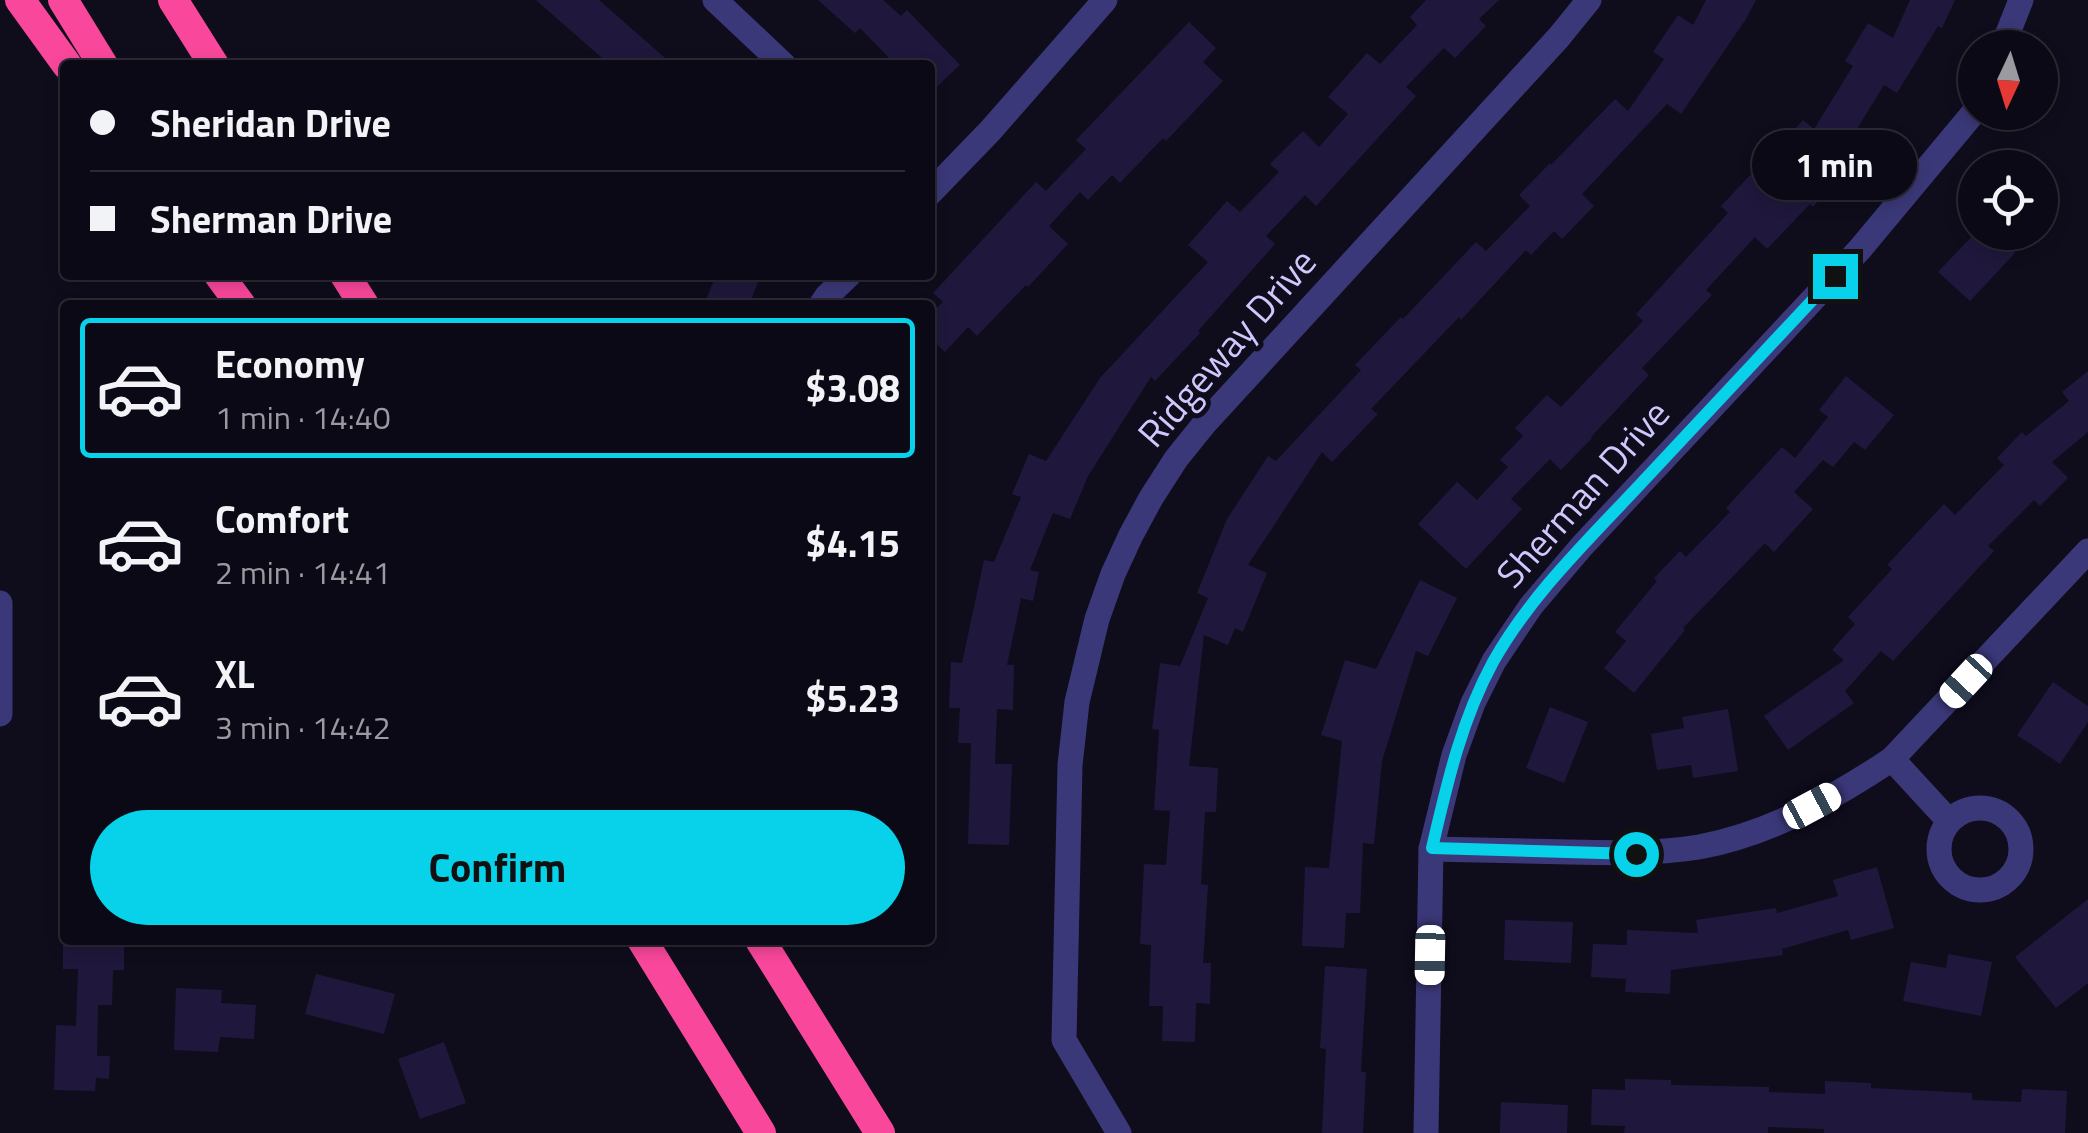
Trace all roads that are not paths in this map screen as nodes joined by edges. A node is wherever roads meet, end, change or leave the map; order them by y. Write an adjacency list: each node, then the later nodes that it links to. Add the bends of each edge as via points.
1 (20, 0): 10 (highway)
2 (63, 0): 11 (highway)
3 (173, 0): 12 (highway)
4 (196, 0): 13 (highway)
5 (716, 0): 14 (street)
6 (1105, 0): 16 (street)
7 (1589, 0): 29 (street, Ridgeway Drive, via 1204,422 1151,498 1108,589 1086,656 1070,765 1064,1040)
8 (2021, 0): 9 (street)
9 (2009, 30)
10 (63, 60)
11 (100, 60)
12 (210, 60)
13 (211, 60)
14 (779, 60)
15 (1959, 130): 24 (street, Sherman Drive, via 1860,248 1531,606 1473,703)
16 (935, 188)
17 (844, 280): 18 (street)
18 (824, 300)
19 (2088, 550): 22 (street)
20 (0, 603): 21 (street)
21 (0, 714)
22 (1892, 759): 23 (street); 24 (street, via 1775,824 1702,846 1636,854)
23 (1949, 821)
24 (1432, 848): 30 (street, Sherman Drive)
25 (645, 945): 27 (highway)
26 (763, 945): 28 (highway)
27 (761, 1133)
28 (880, 1133)
29 (1120, 1133)
30 (1426, 1133)

